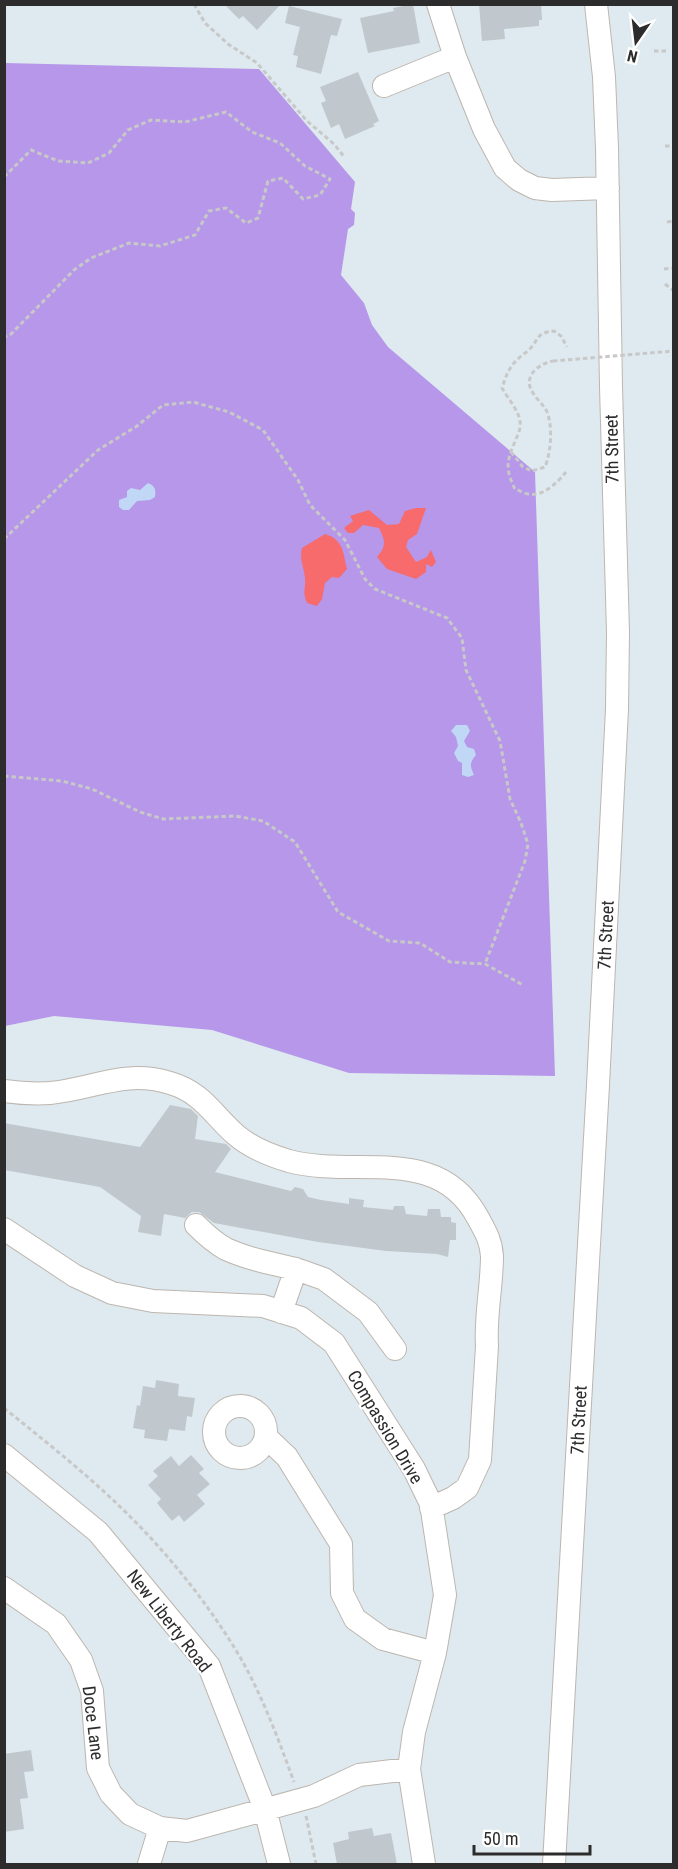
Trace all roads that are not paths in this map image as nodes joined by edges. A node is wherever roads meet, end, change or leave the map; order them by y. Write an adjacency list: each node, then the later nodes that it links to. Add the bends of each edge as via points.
1 (438, 4): 3 (street)
2 (596, 4): 5 (street, 7th Street, via 604,77)
3 (455, 57): 4 (street); 5 (street, via 484,129 505,168 519,180 535,188 552,190)
4 (384, 86)
5 (608, 188): 23 (street, 7th Street, via 617,709)
6 (4, 1091): 14 (street, via 49,1093 120,1078 146,1077 200,1097 239,1138 276,1156 320,1165 414,1170 440,1178 465,1197 488,1234 492,1254 480,1460 467,1488)
7 (196, 1225): 9 (street, via 226,1249)
8 (4, 1229): 10 (street, Compassion Drive, via 75,1276 112,1293 153,1301 263,1306)
9 (296, 1269): 10 (street); 11 (street, via 324,1279 368,1312)
10 (282, 1312): 14 (street, Compassion Drive, via 301,1318 334,1343 414,1469)
11 (394, 1349)
12 (266, 1437): 16 (street, via 287,1457 341,1544 342,1593 355,1619 383,1639)
13 (4, 1455): 18 (street, New Liberty Road, via 98,1532 209,1666)
14 (431, 1508): 16 (street, Compassion Drive, via 445,1595)
15 (4, 1588): 19 (street, Doce Lane, via 56,1624 81,1660 92,1691 98,1767 111,1794 130,1814)
16 (435, 1653): 17 (street, Compassion Drive, via 414,1732)
17 (409, 1768): 18 (street, Doce Lane, via 359,1775 314,1796); 22 (street, Compassion Drive)
18 (265, 1809): 19 (street, Doce Lane, via 187,1831); 21 (street, New Liberty Road)
19 (160, 1828): 20 (street)
20 (148, 1864)
21 (279, 1864)
22 (424, 1864)
23 (554, 1864)

